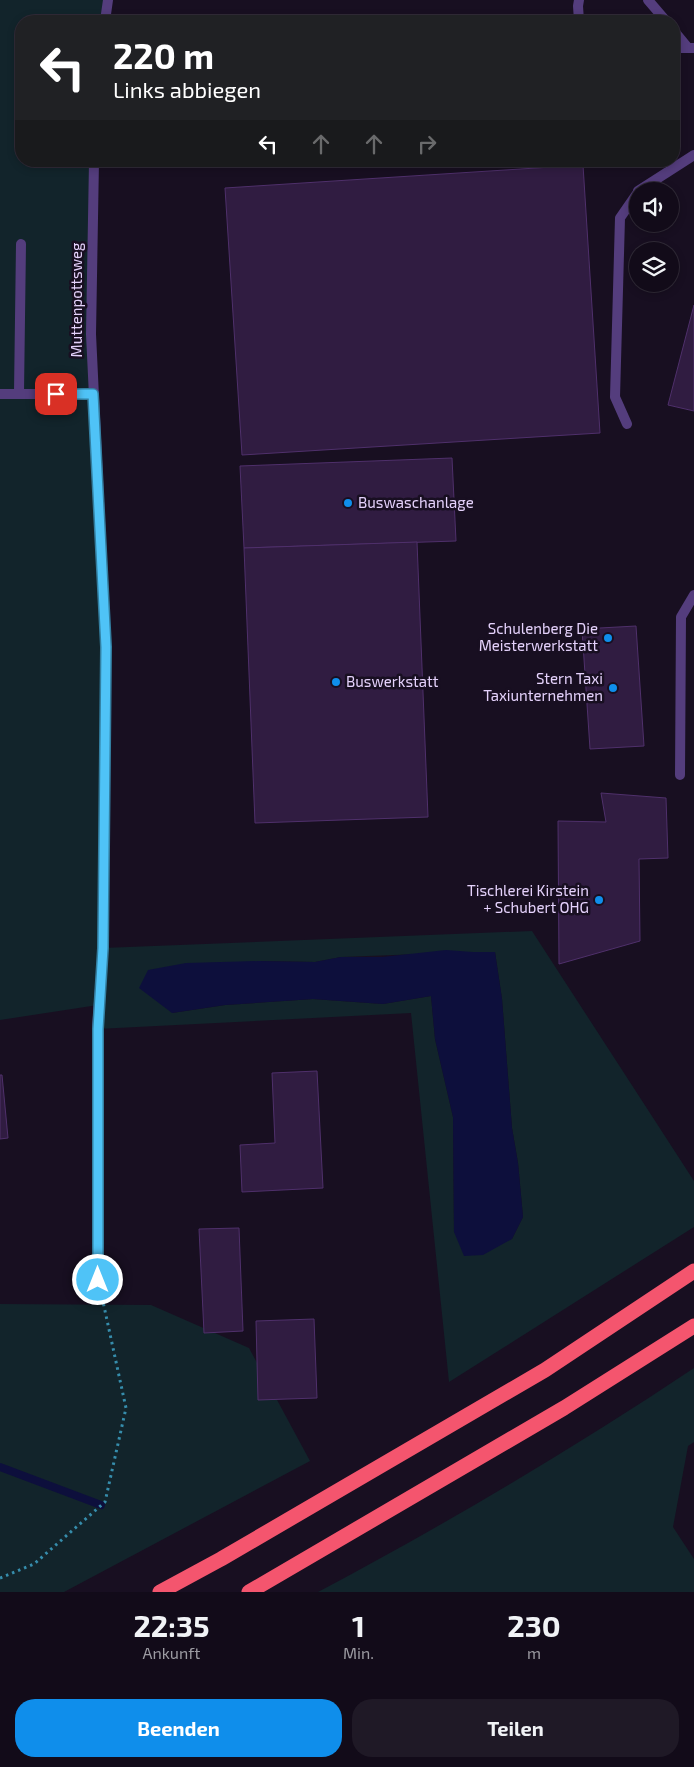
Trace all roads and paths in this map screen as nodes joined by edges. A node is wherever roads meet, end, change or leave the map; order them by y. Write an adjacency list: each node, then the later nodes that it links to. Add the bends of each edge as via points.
1 (108, 0): 4 (street)
2 (579, 0): 5 (street)
3 (648, 0): 6 (street)
4 (106, 15)
5 (579, 15)
6 (661, 15)
7 (680, 37): 8 (street)
8 (691, 48)
9 (694, 155): 10 (street)
10 (680, 164)
11 (94, 167): 18 (street, Muttenpottsweg)
12 (676, 167): 13 (street)
13 (653, 182)
14 (629, 205): 19 (street, via 620,218 615,396)
15 (21, 244): 16 (street)
16 (19, 393): 17 (street); 18 (street)
17 (0, 394)
18 (93, 394): 23 (street, Muttenpottsweg, via 106,647 103,948 97,1038)
19 (627, 424)
20 (694, 595): 21 (street, via 682,617)
21 (680, 775)
22 (694, 1271): 26 (highway, via 545,1370)
23 (98, 1280): 25 (path, via 126,1408 104,1502 34,1564)
24 (694, 1326): 27 (highway, via 556,1413)
25 (0, 1578)
26 (160, 1592)
27 (249, 1592)

